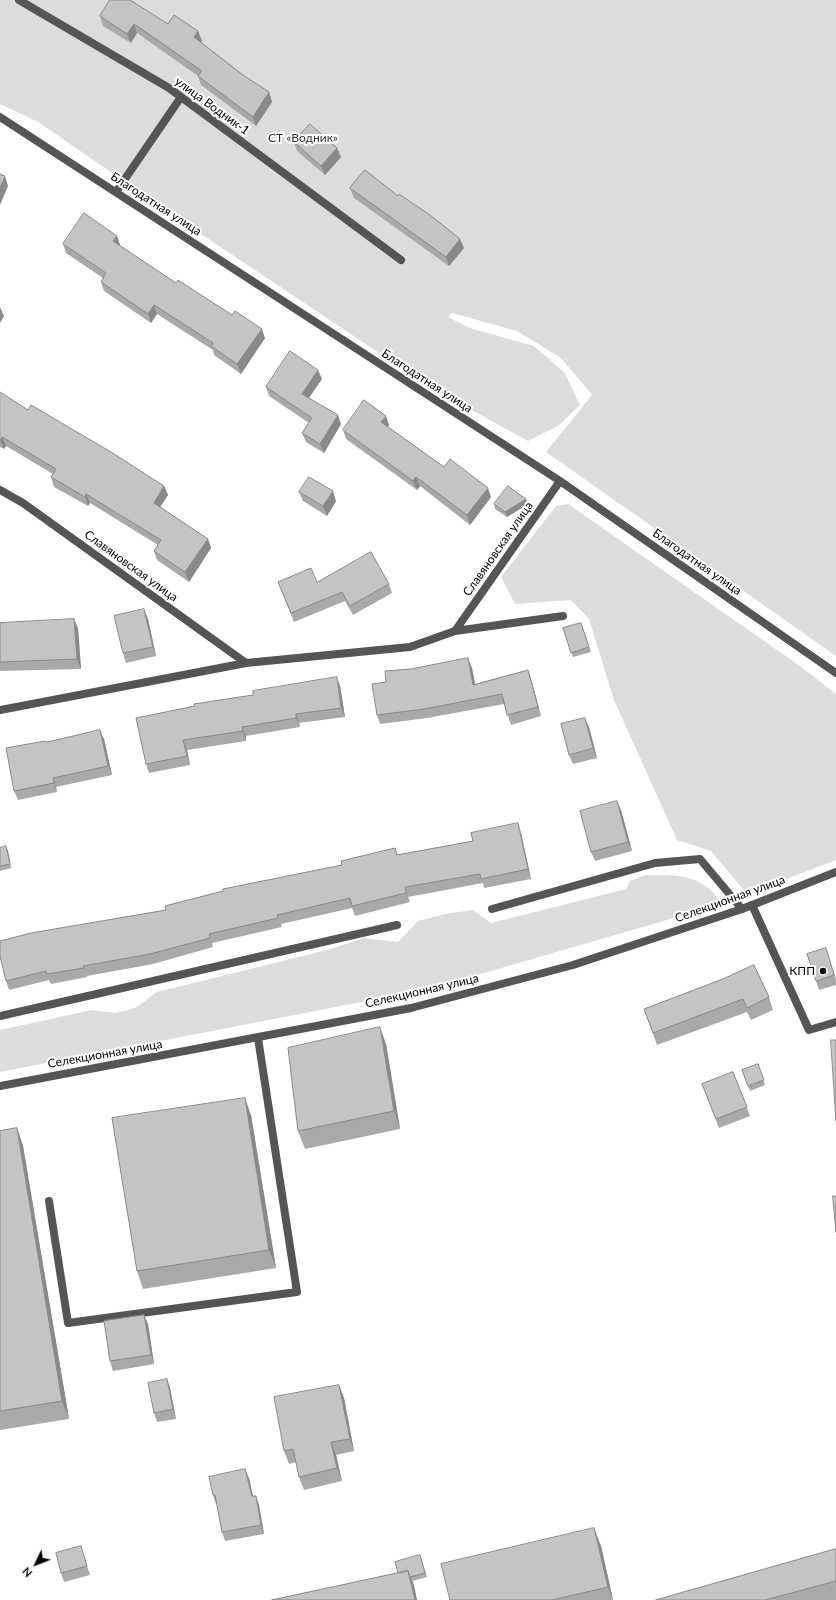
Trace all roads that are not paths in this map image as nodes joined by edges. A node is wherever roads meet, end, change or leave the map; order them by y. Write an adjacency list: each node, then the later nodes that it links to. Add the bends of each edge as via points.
1 (19, 0): 2 (street, улица Водник-1)
2 (181, 97): 4 (street); 5 (street, улица Водник-1)
3 (0, 117): 4 (street, Благодатная улица)
4 (116, 192): 6 (street, Благодатная улица)
5 (401, 260)
6 (560, 482): 9 (street, Славяновская улица); 11 (street, Благодатная улица)
7 (0, 490): 10 (street, Славяновская улица, via 30,508)
8 (564, 616): 9 (street)
9 (455, 630): 10 (street, via 410,647)
10 (246, 663): 12 (street)
11 (836, 673)
12 (0, 710)
13 (836, 872): 14 (street, Селекционная улица)
14 (752, 905): 16 (street, Селекционная улица); 19 (street, via 809,1030)
15 (492, 909): 16 (street, via 655,862 700,859)
16 (742, 909): 20 (street, Селекционная улица, via 565,968 411,1008)
17 (397, 925): 18 (street)
18 (0, 1016)
19 (836, 1022)
20 (258, 1038): 21 (street, Селекционная улица); 22 (street, via 297,1292 68,1323)
21 (0, 1086)
22 (49, 1201)

